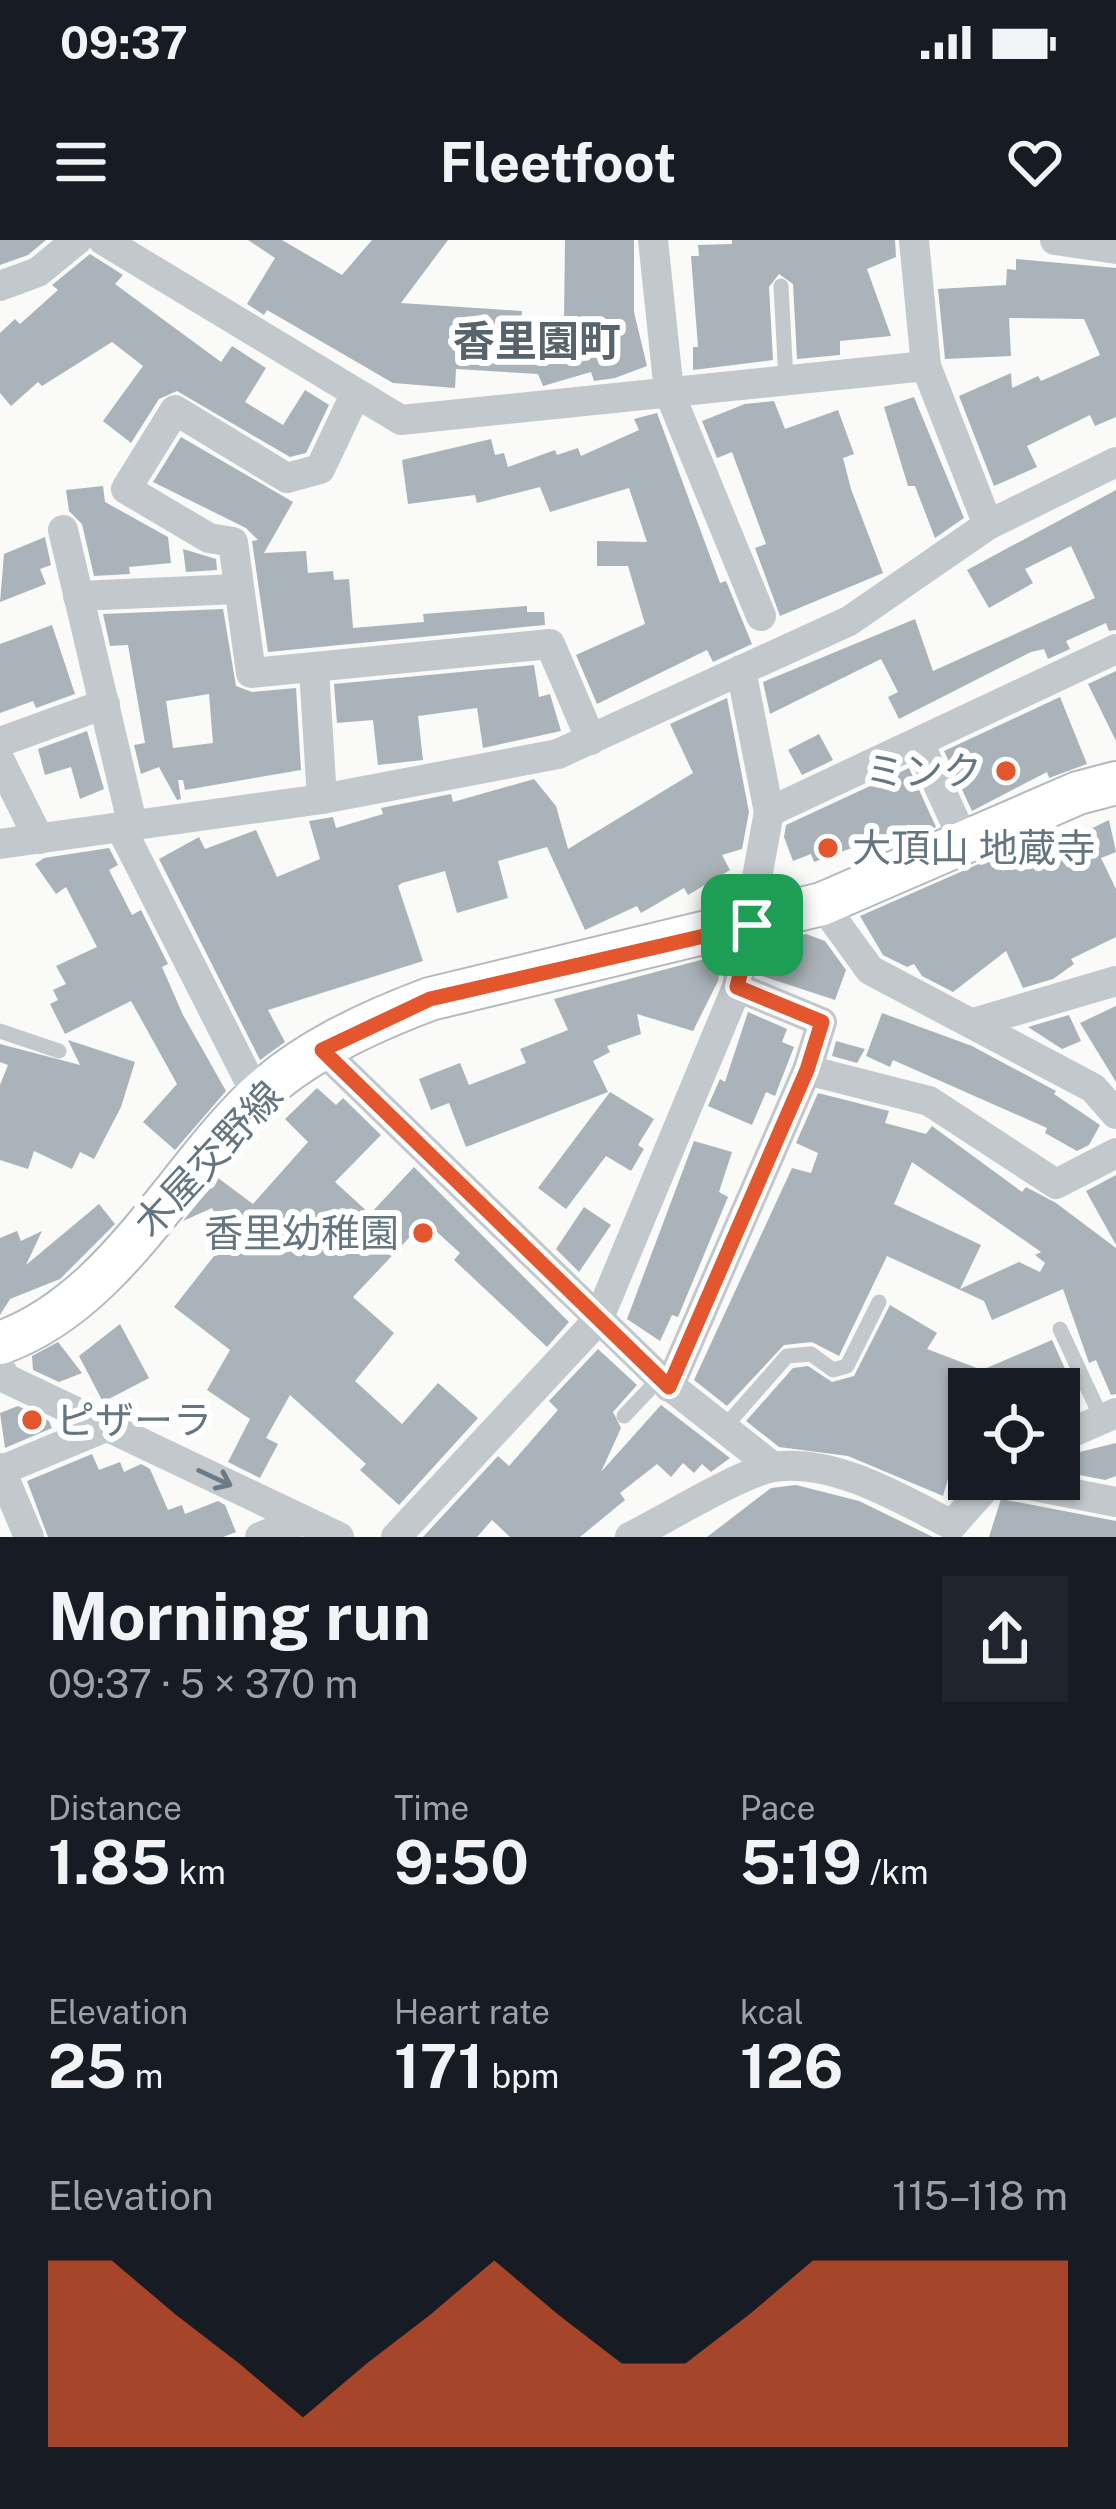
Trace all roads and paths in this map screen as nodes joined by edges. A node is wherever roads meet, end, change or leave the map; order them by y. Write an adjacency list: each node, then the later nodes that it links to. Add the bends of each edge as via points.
1 (77, 240): 7 (street, via 38,272)
2 (104, 240): 12 (street)
3 (652, 240): 11 (street)
4 (914, 240): 9 (street)
5 (1055, 240): 6 (street)
6 (1116, 249)
7 (0, 286)
8 (782, 286): 10 (lane)
9 (926, 366): 10 (street); 14 (street)
10 (786, 380): 11 (street)
11 (668, 392): 12 (street, via 401,420); 18 (street)
12 (355, 395): 16 (street, via 320,470 287,478 175,410 126,489 209,538 233,542)
13 (1116, 462): 14 (street)
14 (988, 525): 21 (street, via 849,620)
15 (63, 530): 17 (street)
16 (238, 590): 17 (street); 20 (street, via 251,673)
17 (78, 596): 22 (street)
18 (761, 616)
19 (1116, 649): 25 (street)
20 (314, 669): 23 (street, via 550,644); 28 (street)
21 (741, 670): 23 (street); 29 (street)
22 (105, 704): 24 (street); 30 (street)
23 (591, 740): 28 (street, via 558,754)
24 (0, 742)
25 (919, 743): 29 (street); 32 (street)
26 (0, 761): 31 (street)
27 (1116, 783): 32 (main road, 木屋交野線)
28 (322, 799): 30 (street)
29 (769, 812): 35 (street)
30 (127, 827): 31 (street); 43 (street)
31 (39, 839): 33 (street)
32 (964, 841): 34 (main road, 木屋交野線)
33 (0, 844)
34 (822, 904): 35 (main road, 木屋交野線); 38 (street, via 870,970 922,1002)
35 (752, 925): 37 (street); 40 (main road, 木屋交野線, via 430,999)
36 (1116, 981): 38 (street)
37 (737, 987): 42 (street, via 822,1022); 47 (street)
38 (977, 1022): 44 (street, via 1093,1088)
39 (0, 1031): 41 (lane)
40 (322, 1050): 43 (main road, 木屋交野線); 47 (street)
41 (59, 1052)
42 (807, 1070): 45 (street, via 929,1101 1056,1184); 51 (street)
43 (257, 1096): 49 (main road, 木屋交野線, via 117,1257 65,1304)
44 (1116, 1114)
45 (1116, 1153)
46 (879, 1302): 55 (lane, via 847,1366 833,1370 811,1354 787,1356)
47 (598, 1321): 51 (street); 66 (street)
48 (1060, 1329): 52 (lane)
49 (0, 1343)
50 (0, 1369): 54 (street)
51 (665, 1383): 53 (lane); 55 (street)
52 (1109, 1416): 56 (street)
53 (624, 1417)
54 (106, 1426): 58 (street); 62 (street, one-way to 62)
55 (723, 1429): 57 (street)
56 (1080, 1429)
57 (773, 1467): 60 (street, via 878,1487 952,1525); 67 (street)
58 (0, 1470): 63 (street)
59 (1080, 1495): 61 (street)
60 (976, 1500)
61 (1116, 1502)
62 (303, 1520): 64 (street); 65 (street)
63 (29, 1537)
64 (260, 1537)
65 (339, 1537)
66 (396, 1537)
67 (630, 1537)

